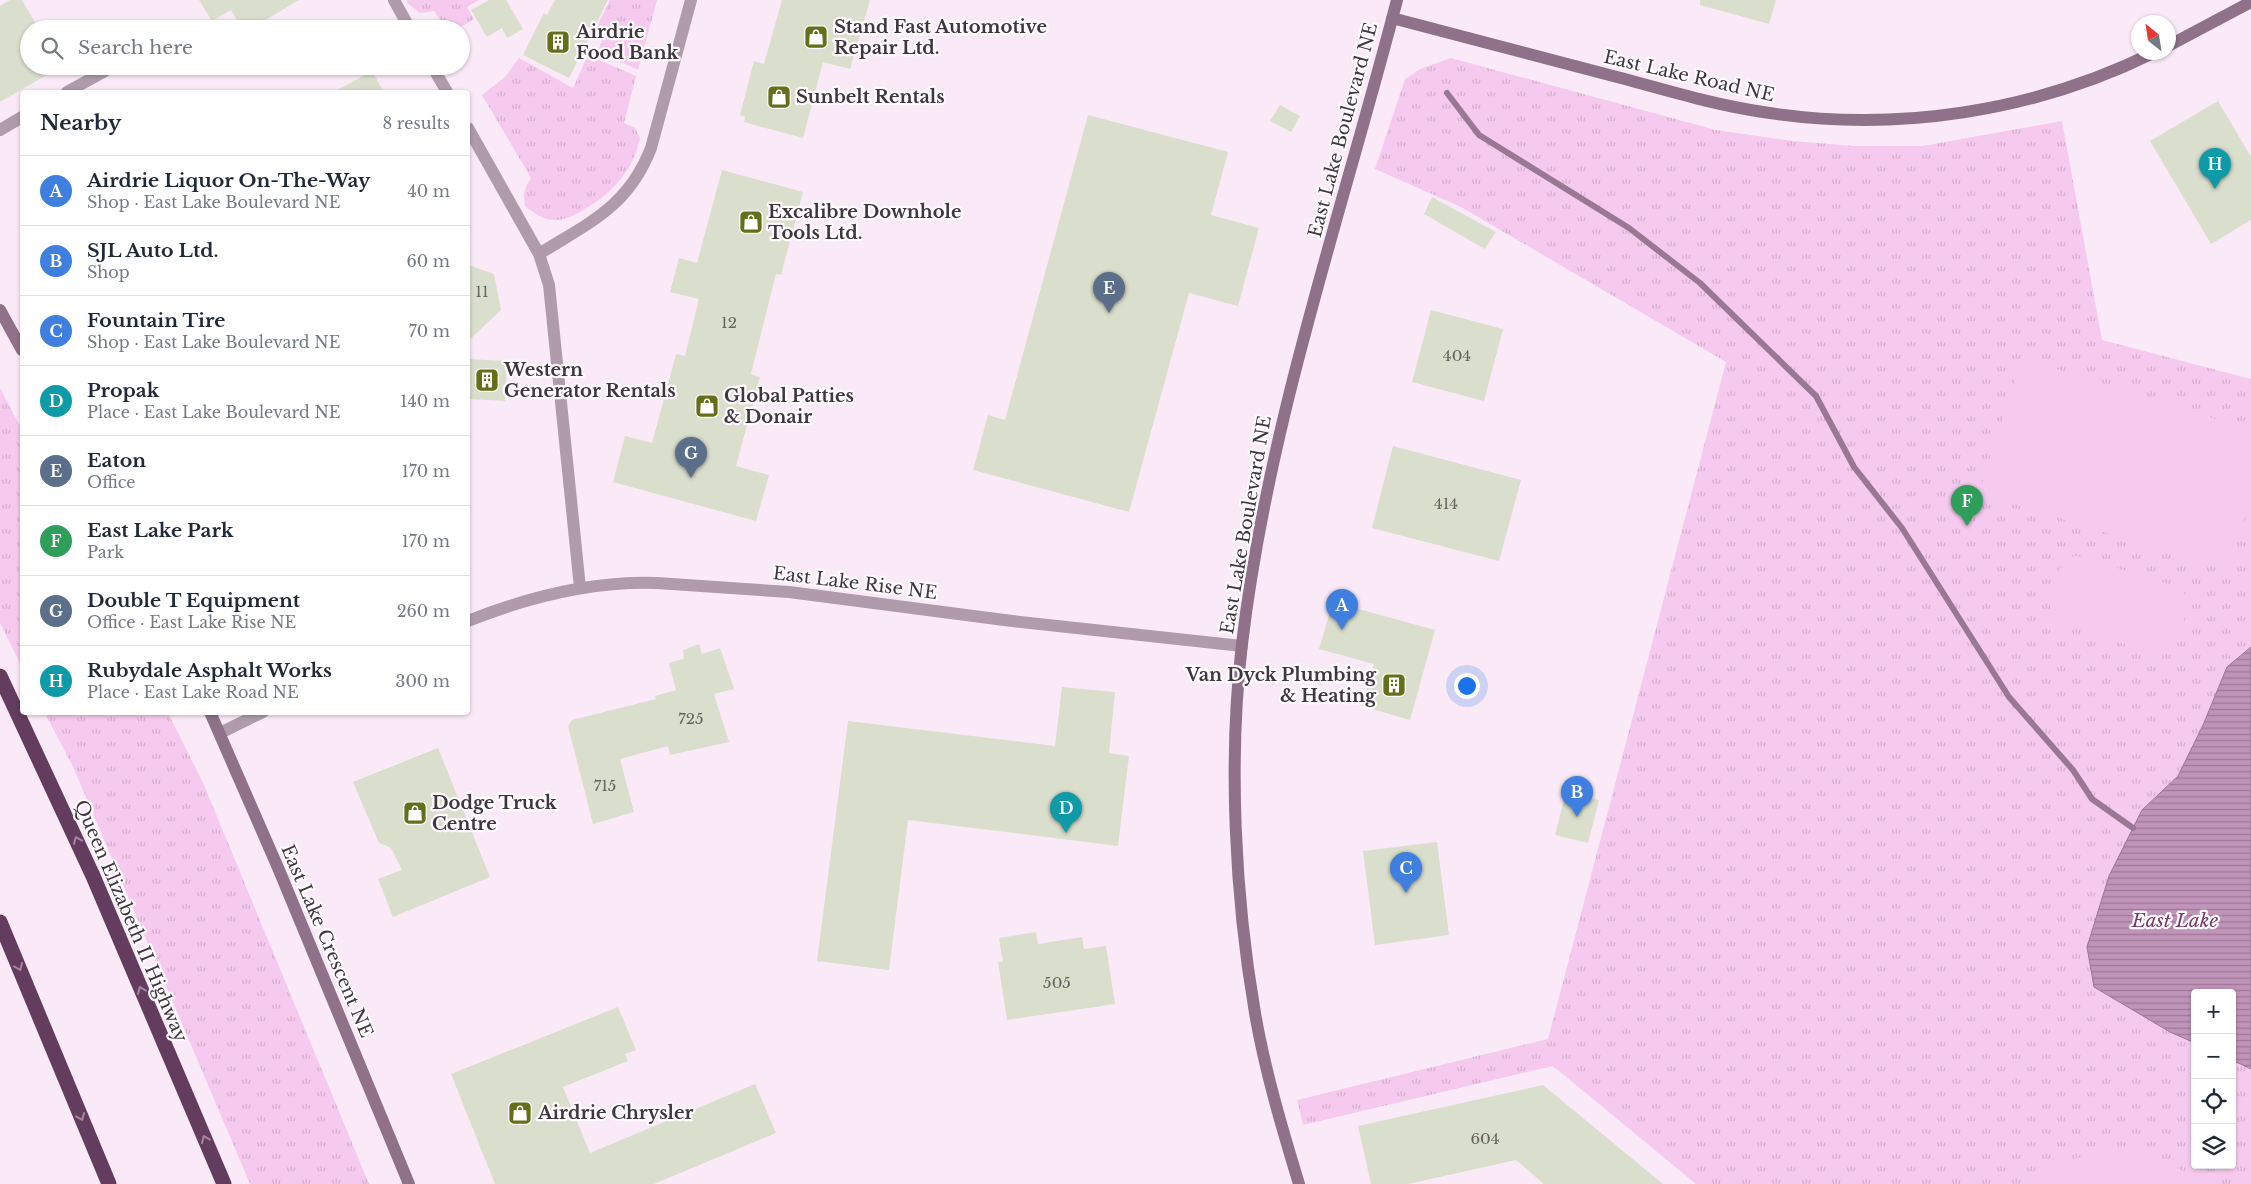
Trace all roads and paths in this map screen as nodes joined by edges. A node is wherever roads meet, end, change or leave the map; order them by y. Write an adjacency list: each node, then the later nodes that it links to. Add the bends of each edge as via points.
1 (394, 0): 6 (street)
2 (691, 0): 16 (street, via 643,170 617,203)
3 (1397, 0): 5 (street, East Lake Boulevard NE)
4 (2251, 2): 7 (street)
5 (1392, 18): 8 (street, East Lake Road NE, via 1722,105 1794,116 1853,120 1940,116 2026,101); 21 (street, East Lake Boulevard NE, via 1274,452)
6 (405, 20)
7 (2176, 42)
8 (2138, 60)
9 (98, 75): 11 (street)
10 (437, 75): 12 (street)
11 (71, 90)
12 (446, 90)
13 (20, 118): 14 (street)
14 (0, 130)
15 (470, 132): 16 (street)
16 (540, 254): 19 (street, via 550,285)
17 (0, 310): 18 (street)
18 (20, 346)
19 (580, 588): 20 (street, East Lake Rise NE, via 526,601); 21 (street, East Lake Rise NE, via 638,583 755,588)
20 (470, 620)
21 (1242, 646): 30 (street, East Lake Boulevard NE, via 1236,792 1241,892 1256,1015)
22 (0, 676): 28 (highway, Queen Elizabeth II Highway, one-way to 22, via 93,876)
23 (211, 715): 25 (street, East Lake Crescent NE)
24 (257, 715): 25 (street)
25 (220, 733): 29 (street, East Lake Crescent NE)
26 (0, 922): 27 (highway, one-way to 27)
27 (109, 1184)
28 (224, 1184)
29 (409, 1184)
30 (1299, 1184)

